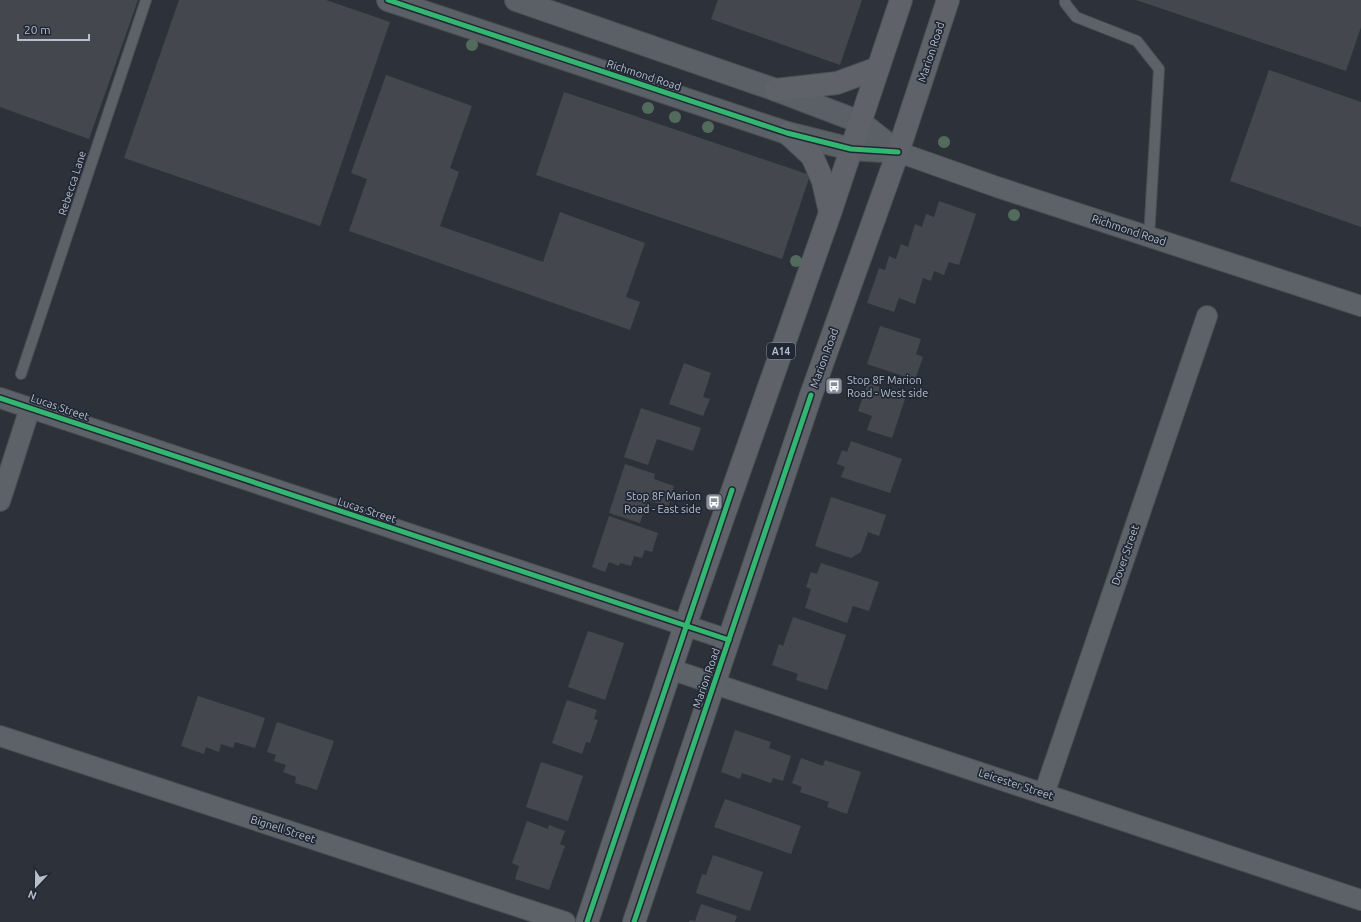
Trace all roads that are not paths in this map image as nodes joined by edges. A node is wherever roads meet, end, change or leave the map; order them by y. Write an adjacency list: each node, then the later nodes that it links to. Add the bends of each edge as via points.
1 (146, 0): 17 (lane, Rebecca Lane)
2 (388, 0): 10 (main road, Richmond Road)
3 (516, 0): 8 (main road, Richmond Road)
4 (900, 0): 7 (main road, A14)
5 (948, 0): 12 (main road, Marion Road)
6 (1064, 0): 14 (lane, via 1076,17 1137,41 1159,69)
7 (878, 68): 8 (main road, via 837,83); 9 (main road, A14)
8 (776, 90): 9 (main road, Richmond Road)
9 (860, 122): 11 (main road, A14); 12 (main road, Richmond Road)
10 (788, 133): 11 (main road, Richmond Road); 13 (main road, via 812,156 823,181)
11 (851, 149): 12 (main road, Richmond Road); 13 (main road, A14)
12 (898, 152): 14 (street, Richmond Road); 22 (main road, Marion Road, via 811,394)
13 (830, 213): 21 (main road, A14)
14 (1149, 237): 15 (street, Richmond Road)
15 (1361, 306)
16 (1207, 316): 26 (street, Dover Street)
17 (21, 374)
18 (0, 398): 19 (street, Lucas Street)
19 (30, 408): 20 (street); 21 (street, Lucas Street)
20 (0, 501)
21 (685, 626): 22 (street, Lucas Street); 23 (main road, A14)
22 (729, 640): 24 (main road, Marion Road)
23 (670, 669): 24 (street, Leicester Street); 29 (main road, A14)
24 (714, 684): 26 (street, Leicester Street); 30 (main road, Marion Road)
25 (0, 736): 28 (street, Bignell Street)
26 (1044, 794): 27 (street, Leicester Street)
27 (1361, 900)
28 (565, 922)
29 (587, 922)
30 (634, 922)

